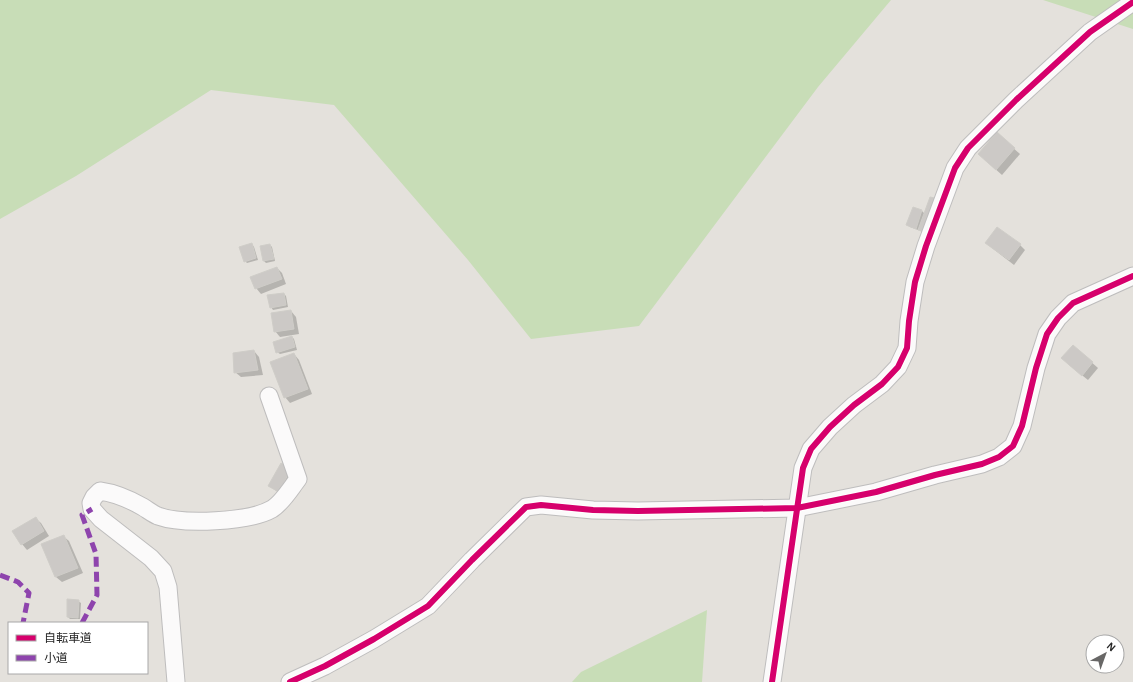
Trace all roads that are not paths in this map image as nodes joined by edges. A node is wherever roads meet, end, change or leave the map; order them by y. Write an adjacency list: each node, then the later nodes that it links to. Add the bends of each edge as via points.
1 (1133, 2): 4 (street, via 1090,32 968,148 955,168 915,282 907,348 898,367 882,384 830,427 811,449 803,468)
2 (1133, 276): 4 (street, via 1073,303 1058,318 1047,334 1022,426 1013,446 999,457 982,464 876,492)
3 (269, 396): 5 (street, via 298,479 287,495 273,508 250,517 220,521 181,521 158,516 111,492 100,491 90,503 101,519 151,558 163,571 168,587)
4 (797, 508): 6 (street, via 638,511 541,505 526,507 428,606 374,639); 7 (street)
5 (176, 682)
6 (290, 682)
7 (772, 682)

